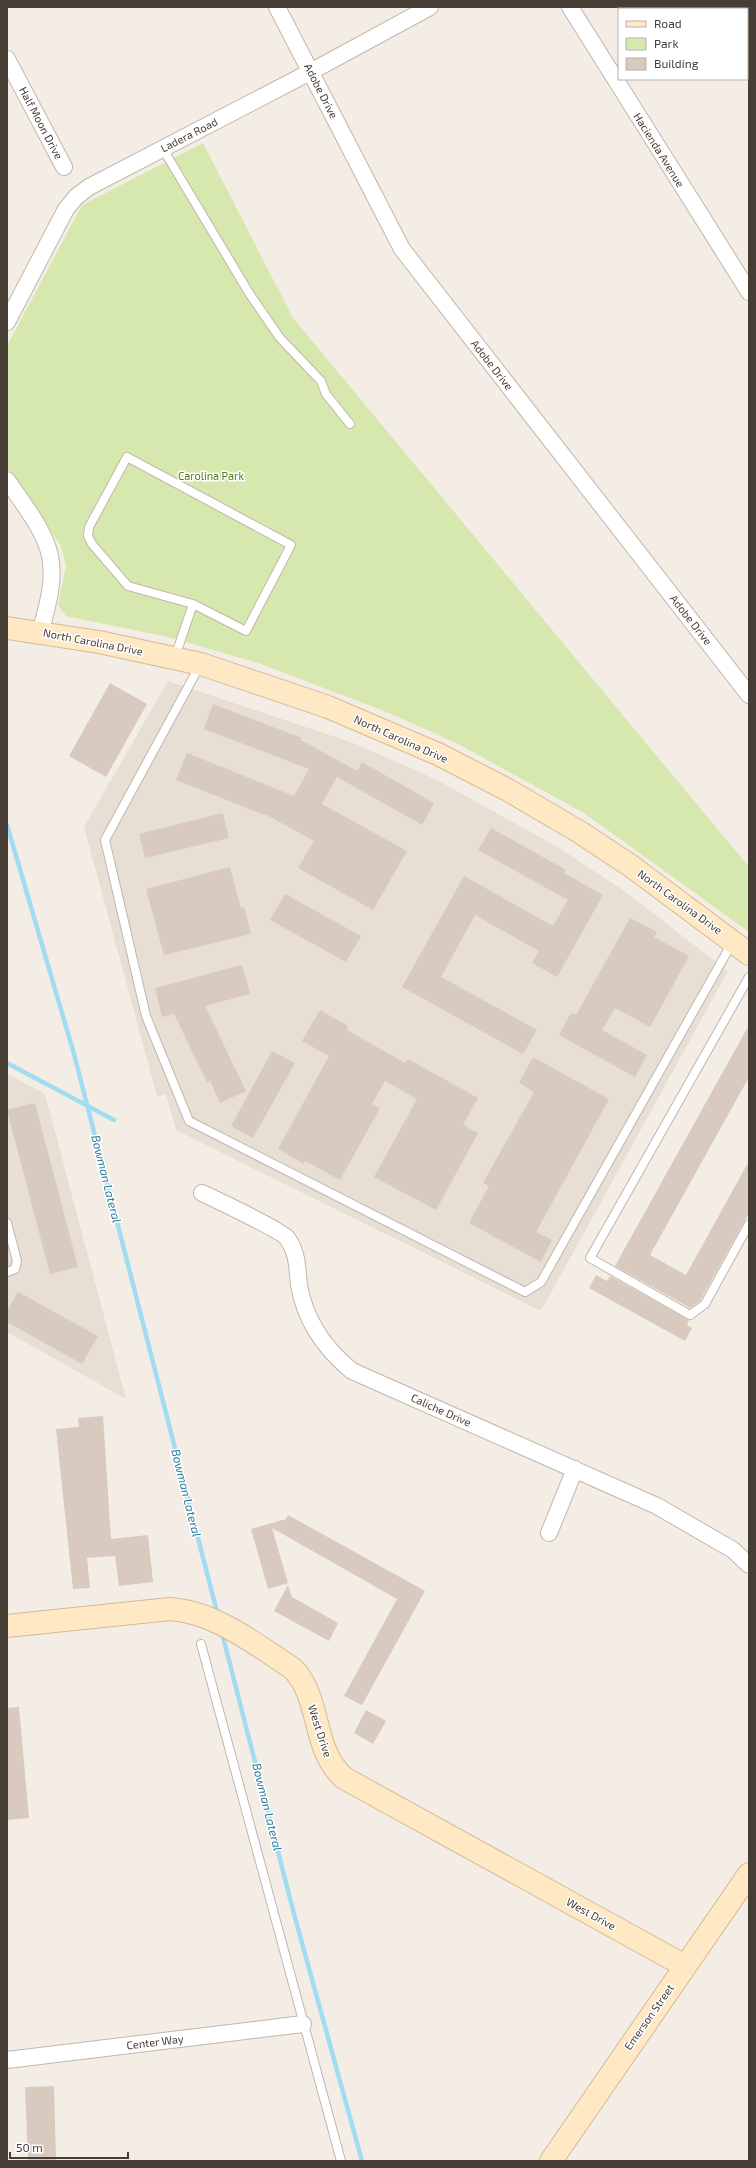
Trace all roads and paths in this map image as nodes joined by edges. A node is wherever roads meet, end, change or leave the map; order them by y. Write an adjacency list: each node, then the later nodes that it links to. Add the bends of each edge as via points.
1 (278, 7): 5 (street, Adobe Drive)
2 (430, 7): 5 (street, Ladera Road)
3 (570, 7): 8 (street, Hacienda Avenue)
4 (7, 59): 7 (street, Half Moon Drive)
5 (312, 71): 6 (street, Ladera Road); 17 (street, Adobe Drive, via 402,248 416,268)
6 (163, 149): 9 (street, Ladera Road, via 88,187 76,197 66,209); 10 (lane, via 267,319 280,338 321,381 326,394)
7 (64, 167)
8 (749, 292)
9 (7, 322)
10 (350, 424)
11 (7, 480): 14 (street, via 46,540 52,562 50,593)
12 (193, 604): 12 (lane, via 246,631 291,545 127,457 89,527 88,536 128,586); 15 (lane)
13 (7, 628): 14 (street, North Carolina Drive)
14 (40, 632): 15 (street, North Carolina Drive)
15 (174, 658): 16 (street, North Carolina Drive)
16 (201, 664): 18 (street, North Carolina Drive, via 328,707 457,764 508,790 631,866); 18 (lane, via 105,840 146,1016 189,1121 525,1292 541,1282)
17 (749, 695)
18 (741, 948)
19 (749, 977): 22 (lane, via 590,1258 690,1315 705,1304)
20 (202, 1193): 24 (street, Caliche Drive, via 286,1237 296,1254 306,1311 314,1328 338,1359 352,1371)
21 (7, 1223): 23 (lane, via 18,1261 15,1269)
22 (749, 1224)
23 (7, 1272)
24 (575, 1469): 25 (street); 26 (street, Caliche Drive, via 664,1510 733,1550)
25 (548, 1534)
26 (749, 1565)
27 (7, 1626): 30 (street, West Drive, via 170,1609 188,1610 208,1617 298,1674 305,1685 327,1758 344,1778)
28 (201, 1644): 31 (lane)
29 (749, 1874): 30 (street, Emerson Street)
30 (685, 1966): 34 (street, Emerson Street)
31 (303, 2024): 32 (street, Center Way); 33 (lane)
32 (7, 2060)
33 (341, 2161)
34 (551, 2161)

